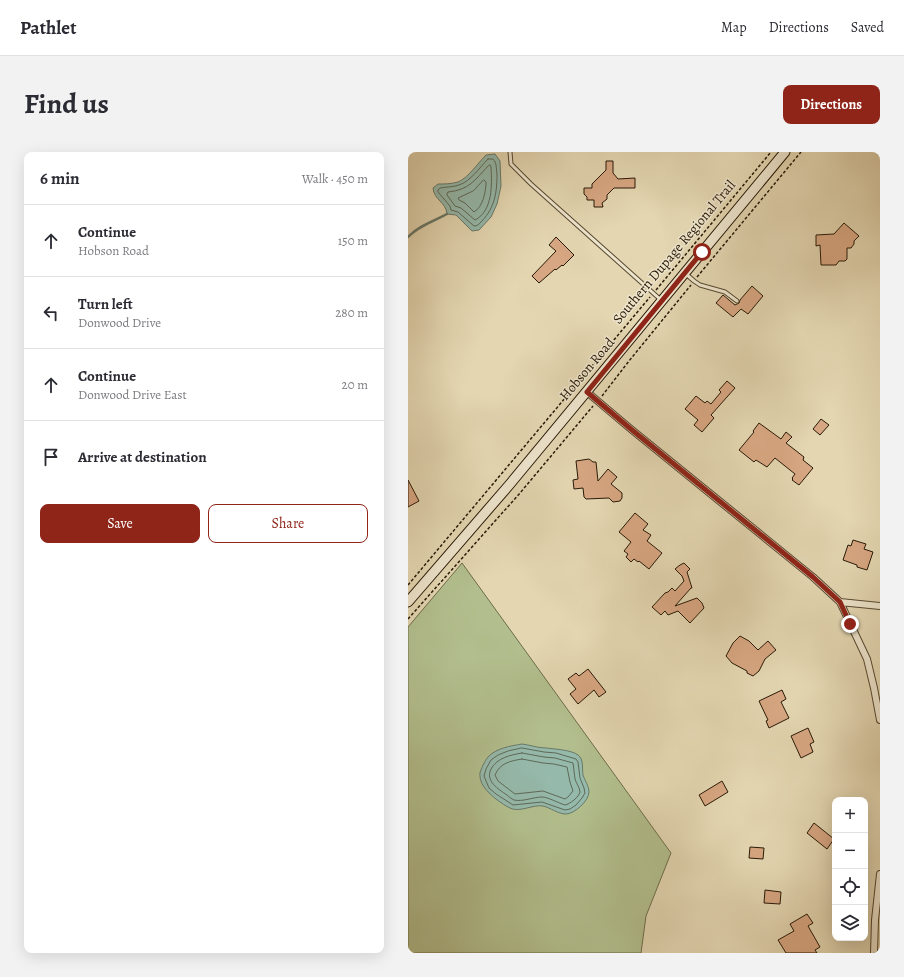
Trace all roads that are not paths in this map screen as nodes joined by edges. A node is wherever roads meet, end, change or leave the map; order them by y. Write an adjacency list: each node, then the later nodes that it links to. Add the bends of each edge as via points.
1 (510, 152): 4 (lane, via 511,164 531,184)
2 (785, 152): 3 (main road, Hobson Road)
3 (685, 273): 4 (main road, Hobson Road); 5 (lane, via 694,281 725,292)
4 (662, 301): 6 (main road, Hobson Road)
5 (737, 301)
6 (587, 392): 7 (main road, Hobson Road); 8 (street)
7 (408, 602)
8 (840, 602): 9 (street); 10 (street, via 867,659)
9 (880, 606)
10 (880, 720)
11 (880, 874): 12 (street)
12 (874, 953)

